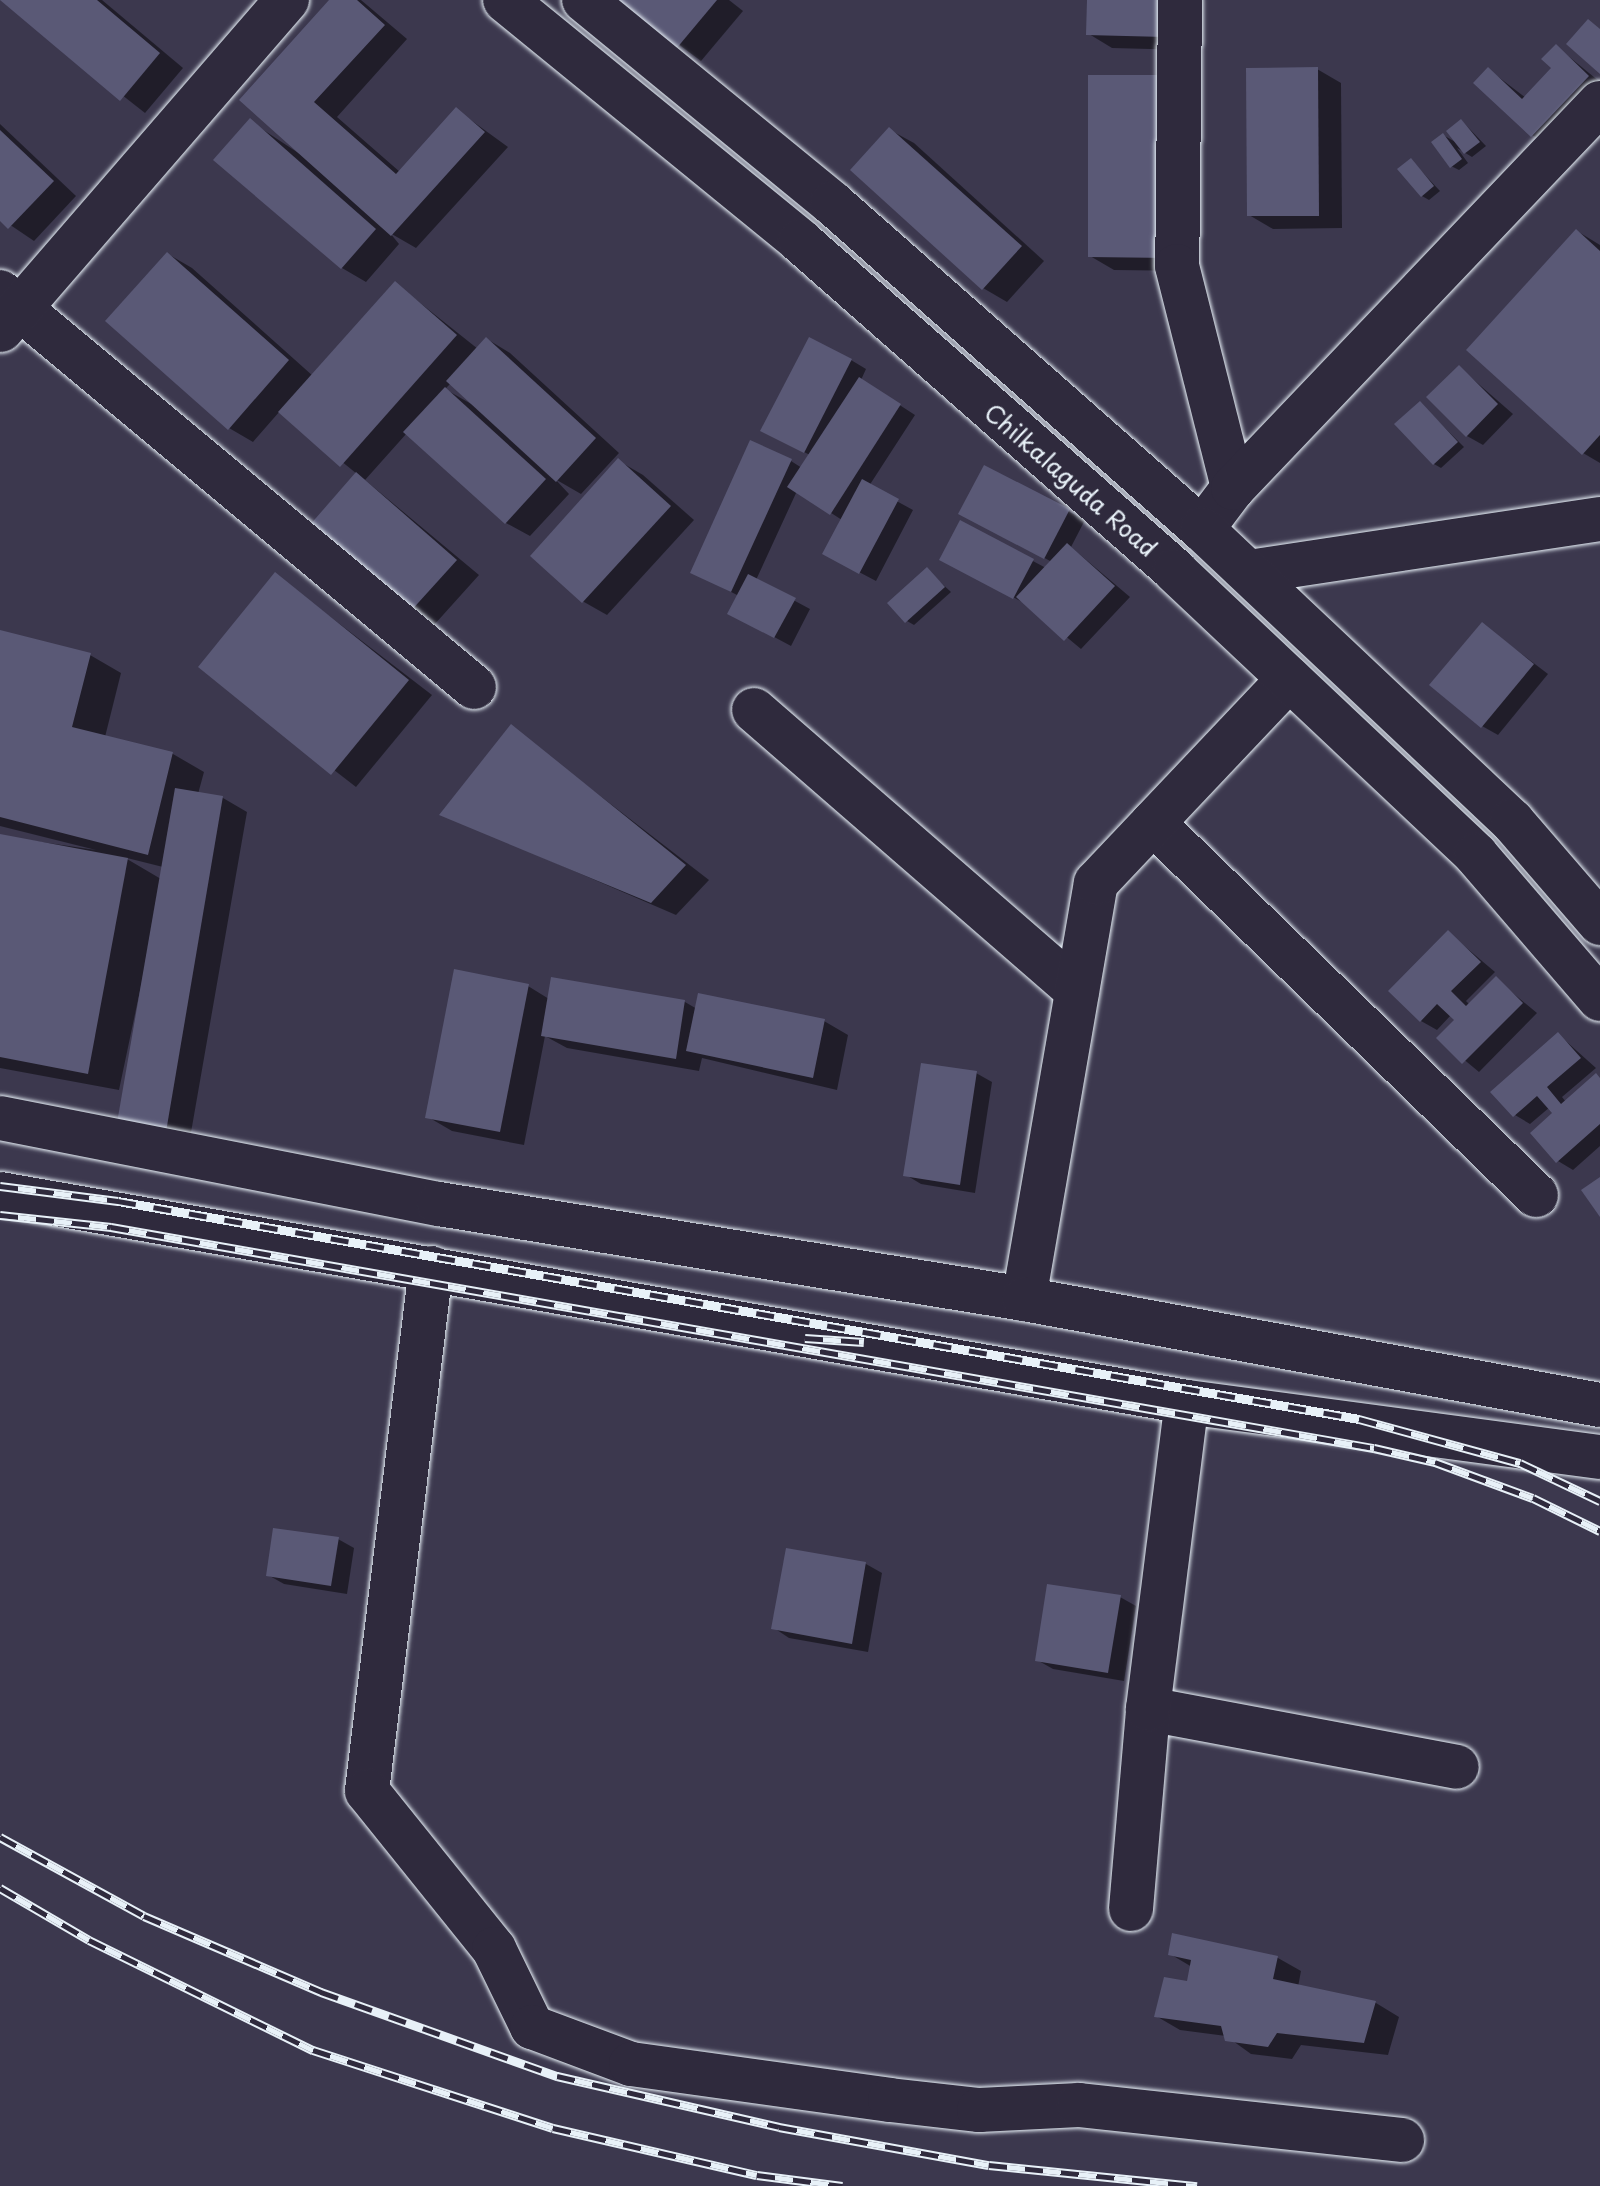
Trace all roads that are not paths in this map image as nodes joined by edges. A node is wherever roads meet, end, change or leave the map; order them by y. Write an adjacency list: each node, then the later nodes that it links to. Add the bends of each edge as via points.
1 (287, 0): 6 (main road)
2 (505, 0): 11 (main road, Chilkalaguda Road, via 800,241 1175,571)
3 (584, 0): 9 (main road, Chilkalaguda Road, via 832,203)
4 (1180, 0): 7 (main road, via 1177,266)
5 (1600, 103): 7 (main road)
6 (6, 310): 12 (main road)
7 (1233, 488): 9 (main road)
8 (1600, 519): 10 (main road)
9 (1202, 529): 10 (main road, Chilkalaguda Road)
10 (1249, 572): 15 (main road, Chilkalaguda Road, via 1512,821)
11 (1289, 679): 14 (main road); 17 (main road, Chilkalaguda Road, via 1476,855)
12 (474, 687)
13 (754, 710): 16 (main road)
14 (1153, 823): 16 (main road, via 1096,883); 20 (main road)
15 (1600, 923)
16 (1077, 991): 22 (main road)
17 (1600, 999)
18 (0, 1118): 22 (main road, via 439,1204)
19 (0, 1194): 21 (main road)
20 (1536, 1195)
21 (431, 1268): 23 (main road); 29 (main road, via 367,1791 494,1949 532,2027 631,2064 890,2100 979,2110 1079,2105)
22 (1024, 1299): 24 (main road)
23 (1187, 1402): 25 (main road); 26 (main road)
24 (1600, 1405)
25 (1600, 1457)
26 (1148, 1709): 27 (main road); 28 (main road)
27 (1457, 1767)
28 (1131, 1909)
29 (1402, 2140)

